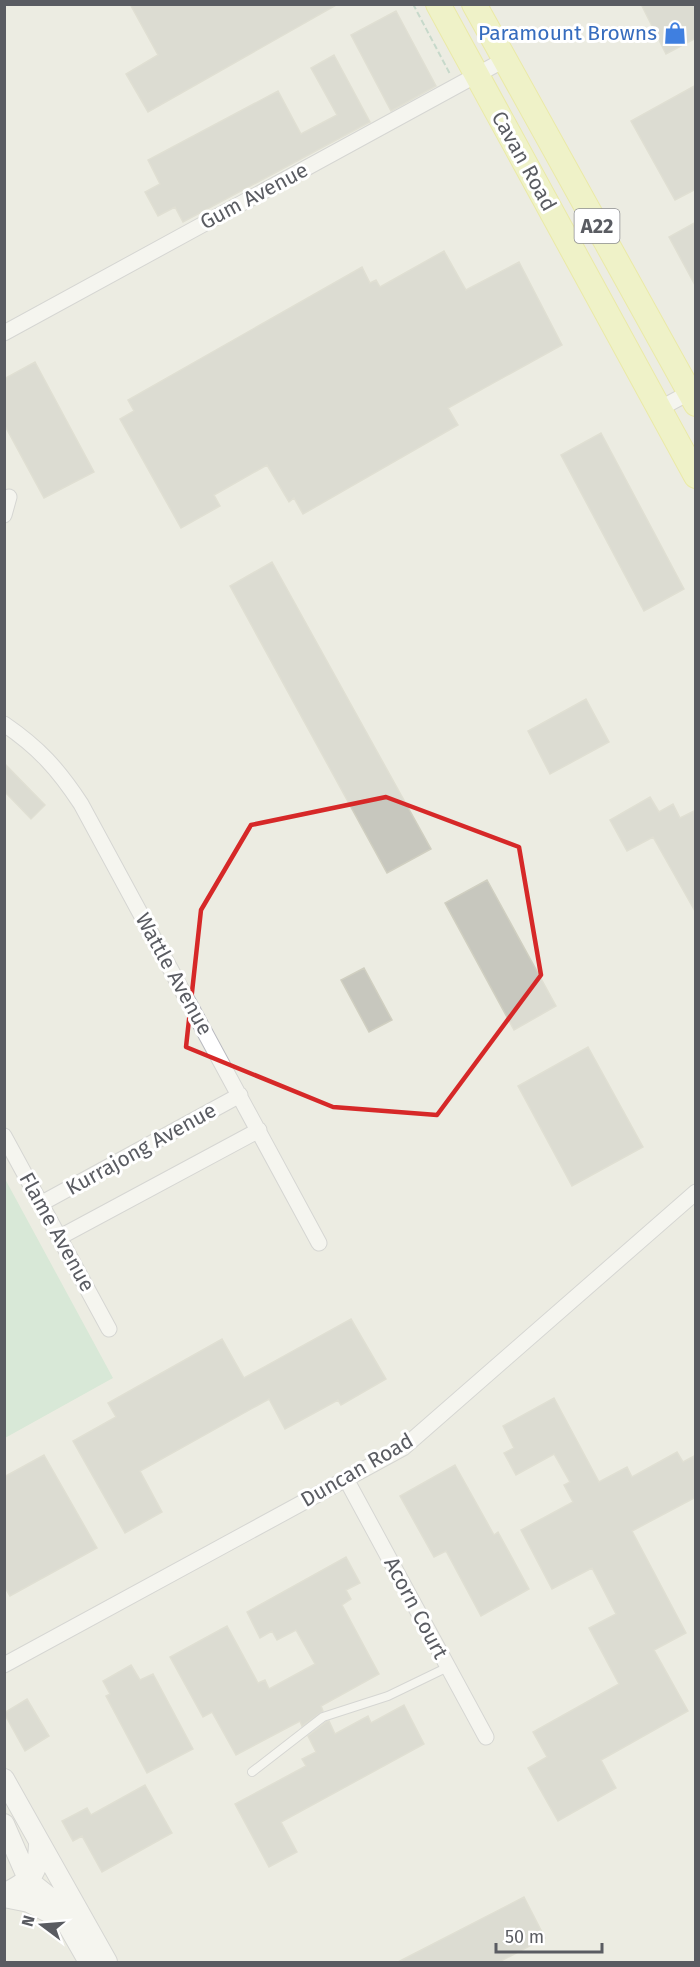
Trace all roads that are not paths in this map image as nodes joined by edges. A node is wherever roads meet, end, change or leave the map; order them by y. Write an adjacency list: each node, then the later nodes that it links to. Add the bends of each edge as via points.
1 (438, 4): 4 (main road, Cavan Road / A22)
2 (474, 4): 3 (main road, Cavan Road / A22)
3 (504, 60): 4 (street, Gum Avenue); 6 (main road, Cavan Road / A22)
4 (467, 81): 5 (street, Gum Avenue); 7 (main road, Cavan Road / A22)
5 (4, 333)
6 (693, 395): 7 (street)
7 (659, 409): 8 (main road, Cavan Road / A22)
8 (696, 476)
9 (9, 497): 10 (street)
10 (4, 515)
11 (4, 724): 12 (street, Wattle Avenue, via 32,743 59,770 81,804)
12 (240, 1095): 13 (street, Wattle Avenue); 16 (street, Kurrajong Avenue)
13 (259, 1130): 17 (street, Kurrajong Avenue); 18 (street, Wattle Avenue)
14 (4, 1136): 16 (street, Flame Avenue)
15 (696, 1192): 20 (street, Duncan Road, via 409,1443)
16 (42, 1203): 17 (street, Flame Avenue)
17 (60, 1237): 19 (street, Flame Avenue)
18 (319, 1243)
19 (109, 1329)
20 (345, 1479): 21 (street, Duncan Road); 22 (street, Acorn Court)
21 (4, 1665)
22 (448, 1667): 23 (street, Acorn Court); 24 (lane, via 388,1696 323,1717)
23 (486, 1737)
24 (252, 1772)
25 (4, 1779): 27 (street)
26 (6, 1837): 28 (street)
27 (39, 1844): 28 (street, via 39,1863); 32 (street)
28 (29, 1881): 29 (street); 30 (street, via 54,1901)
29 (4, 1896): 30 (street, via 29,1902)
30 (65, 1920): 31 (street)
31 (89, 1962)
32 (107, 1962)

